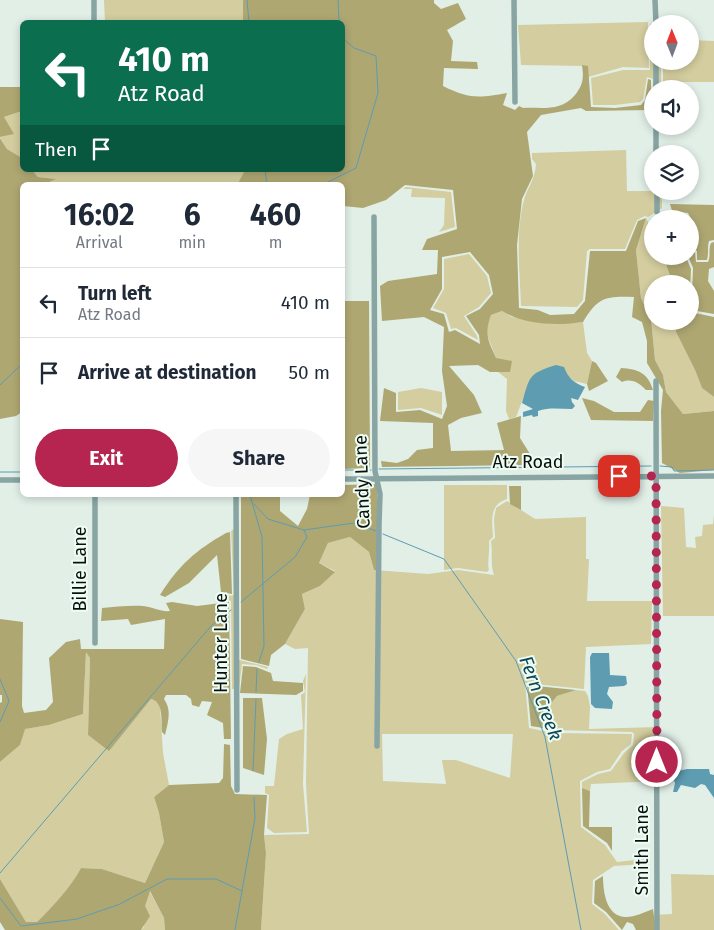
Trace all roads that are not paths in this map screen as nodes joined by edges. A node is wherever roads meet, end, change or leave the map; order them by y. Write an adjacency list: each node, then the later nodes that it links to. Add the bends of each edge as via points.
1 (94, 0): 5 (street)
2 (514, 0): 6 (street)
3 (655, 0): 4 (street)
4 (656, 15)
5 (94, 20)
6 (515, 102)
7 (374, 217): 11 (street, Candy Lane)
8 (656, 381): 9 (street, Smith Lane)
9 (656, 476): 10 (street, Atz Road); 11 (street, Atz Road); 20 (street, Smith Lane)
10 (714, 476)
11 (376, 478): 12 (street, Atz Road); 18 (street, Candy Lane, via 381,508)
12 (345, 479)
13 (0, 480): 14 (street)
14 (20, 480)
15 (95, 497): 17 (street, Billie Lane)
16 (236, 497): 19 (street, Hunter Lane)
17 (95, 643)
18 (377, 746)
19 (237, 790)
20 (657, 930)

